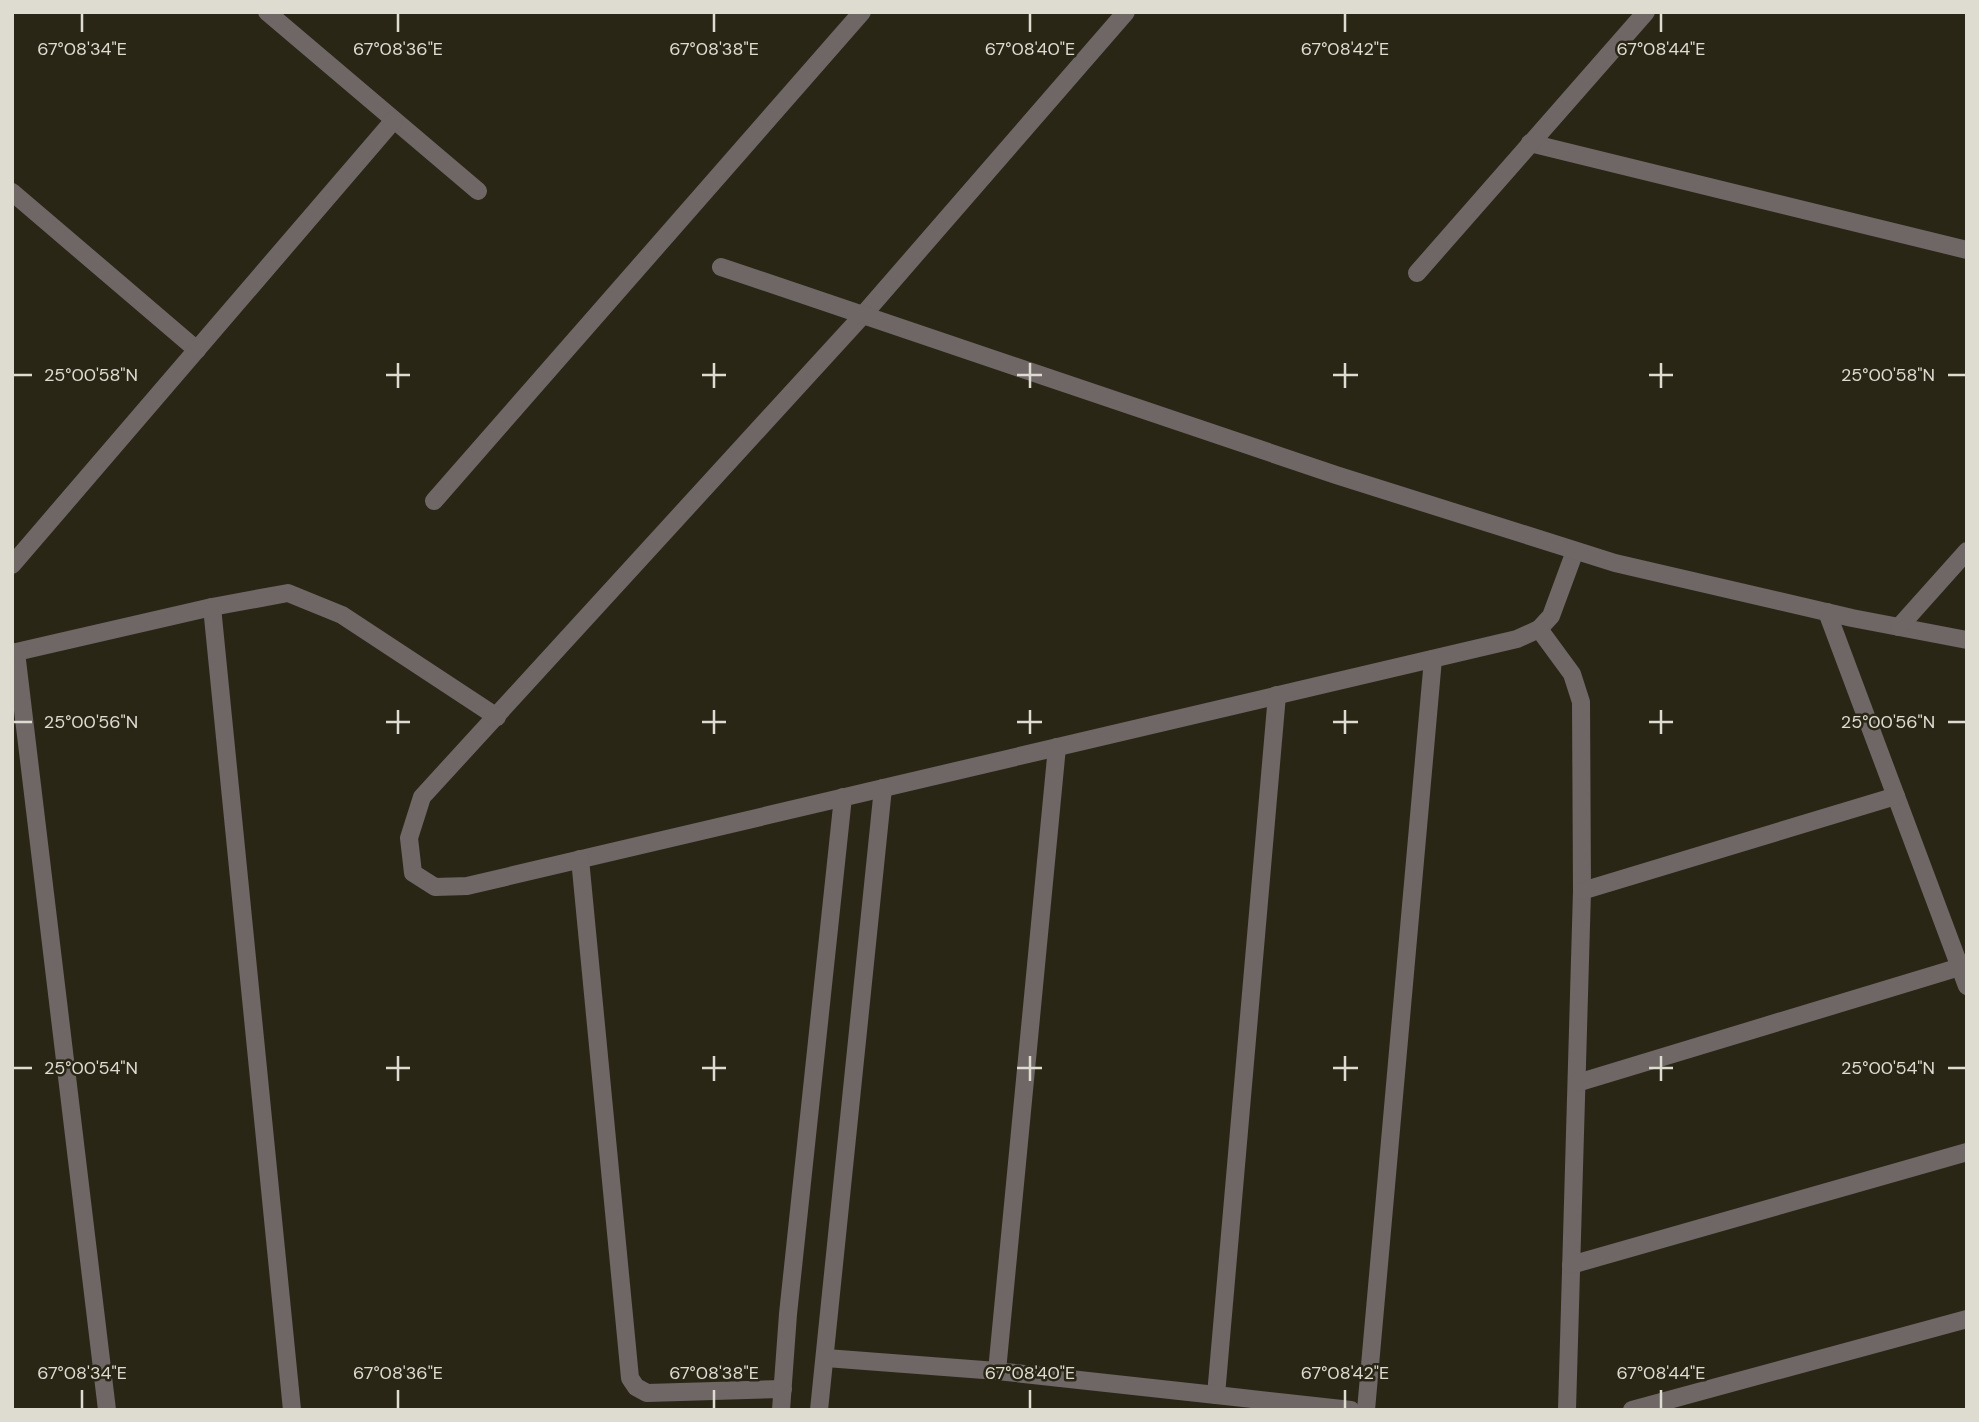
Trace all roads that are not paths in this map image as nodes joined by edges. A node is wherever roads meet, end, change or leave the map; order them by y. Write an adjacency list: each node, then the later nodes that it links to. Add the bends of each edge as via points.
1 (267, 12): 5 (street)
2 (862, 12): 14 (street)
3 (1126, 12): 12 (street)
4 (1646, 12): 6 (street)
5 (394, 120): 7 (street); 13 (street)
6 (1530, 143): 9 (street); 11 (street)
7 (478, 191)
8 (12, 192): 13 (street)
9 (1967, 250)
10 (721, 267): 12 (street)
11 (1417, 272)
12 (863, 315): 15 (street); 26 (street)
13 (197, 350): 17 (street)
14 (434, 501)
15 (1576, 551): 19 (street); 21 (street, via 1551,616)
16 (1967, 551): 20 (street)
17 (15, 555)
18 (212, 607): 23 (street); 26 (street, via 288,593 342,615); 44 (street)
19 (1827, 612): 20 (street); 29 (street)
20 (1899, 627): 22 (street)
21 (1539, 629): 24 (street, via 1517,639); 32 (street, via 1572,674 1581,702)
22 (1967, 640)
23 (14, 653): 43 (street)
24 (1433, 659): 25 (street); 48 (street)
25 (1277, 695): 27 (street); 42 (street)
26 (497, 717): 31 (street, via 422,797 409,838 413,873 435,887 467,886)
27 (1057, 747): 28 (street); 40 (street)
28 (883, 788): 30 (street); 39 (street)
29 (1896, 796): 32 (street); 33 (street)
30 (844, 797): 31 (street); 41 (street)
31 (580, 859): 41 (street, via 630,1378 647,1393)
32 (1582, 891): 35 (street)
33 (1960, 967): 34 (street); 35 (street)
34 (1967, 986)
35 (1577, 1083): 37 (street)
36 (1967, 1152): 37 (street)
37 (1572, 1265): 49 (street)
38 (1967, 1319): 50 (street)
39 (826, 1358): 40 (street); 46 (street)
40 (997, 1371): 42 (street)
41 (783, 1389): 45 (street)
42 (1216, 1395): 47 (street)
43 (107, 1410)
44 (292, 1410)
45 (781, 1410)
46 (819, 1410)
47 (1351, 1410)
48 (1366, 1410)
49 (1567, 1410)
50 (1632, 1410)

